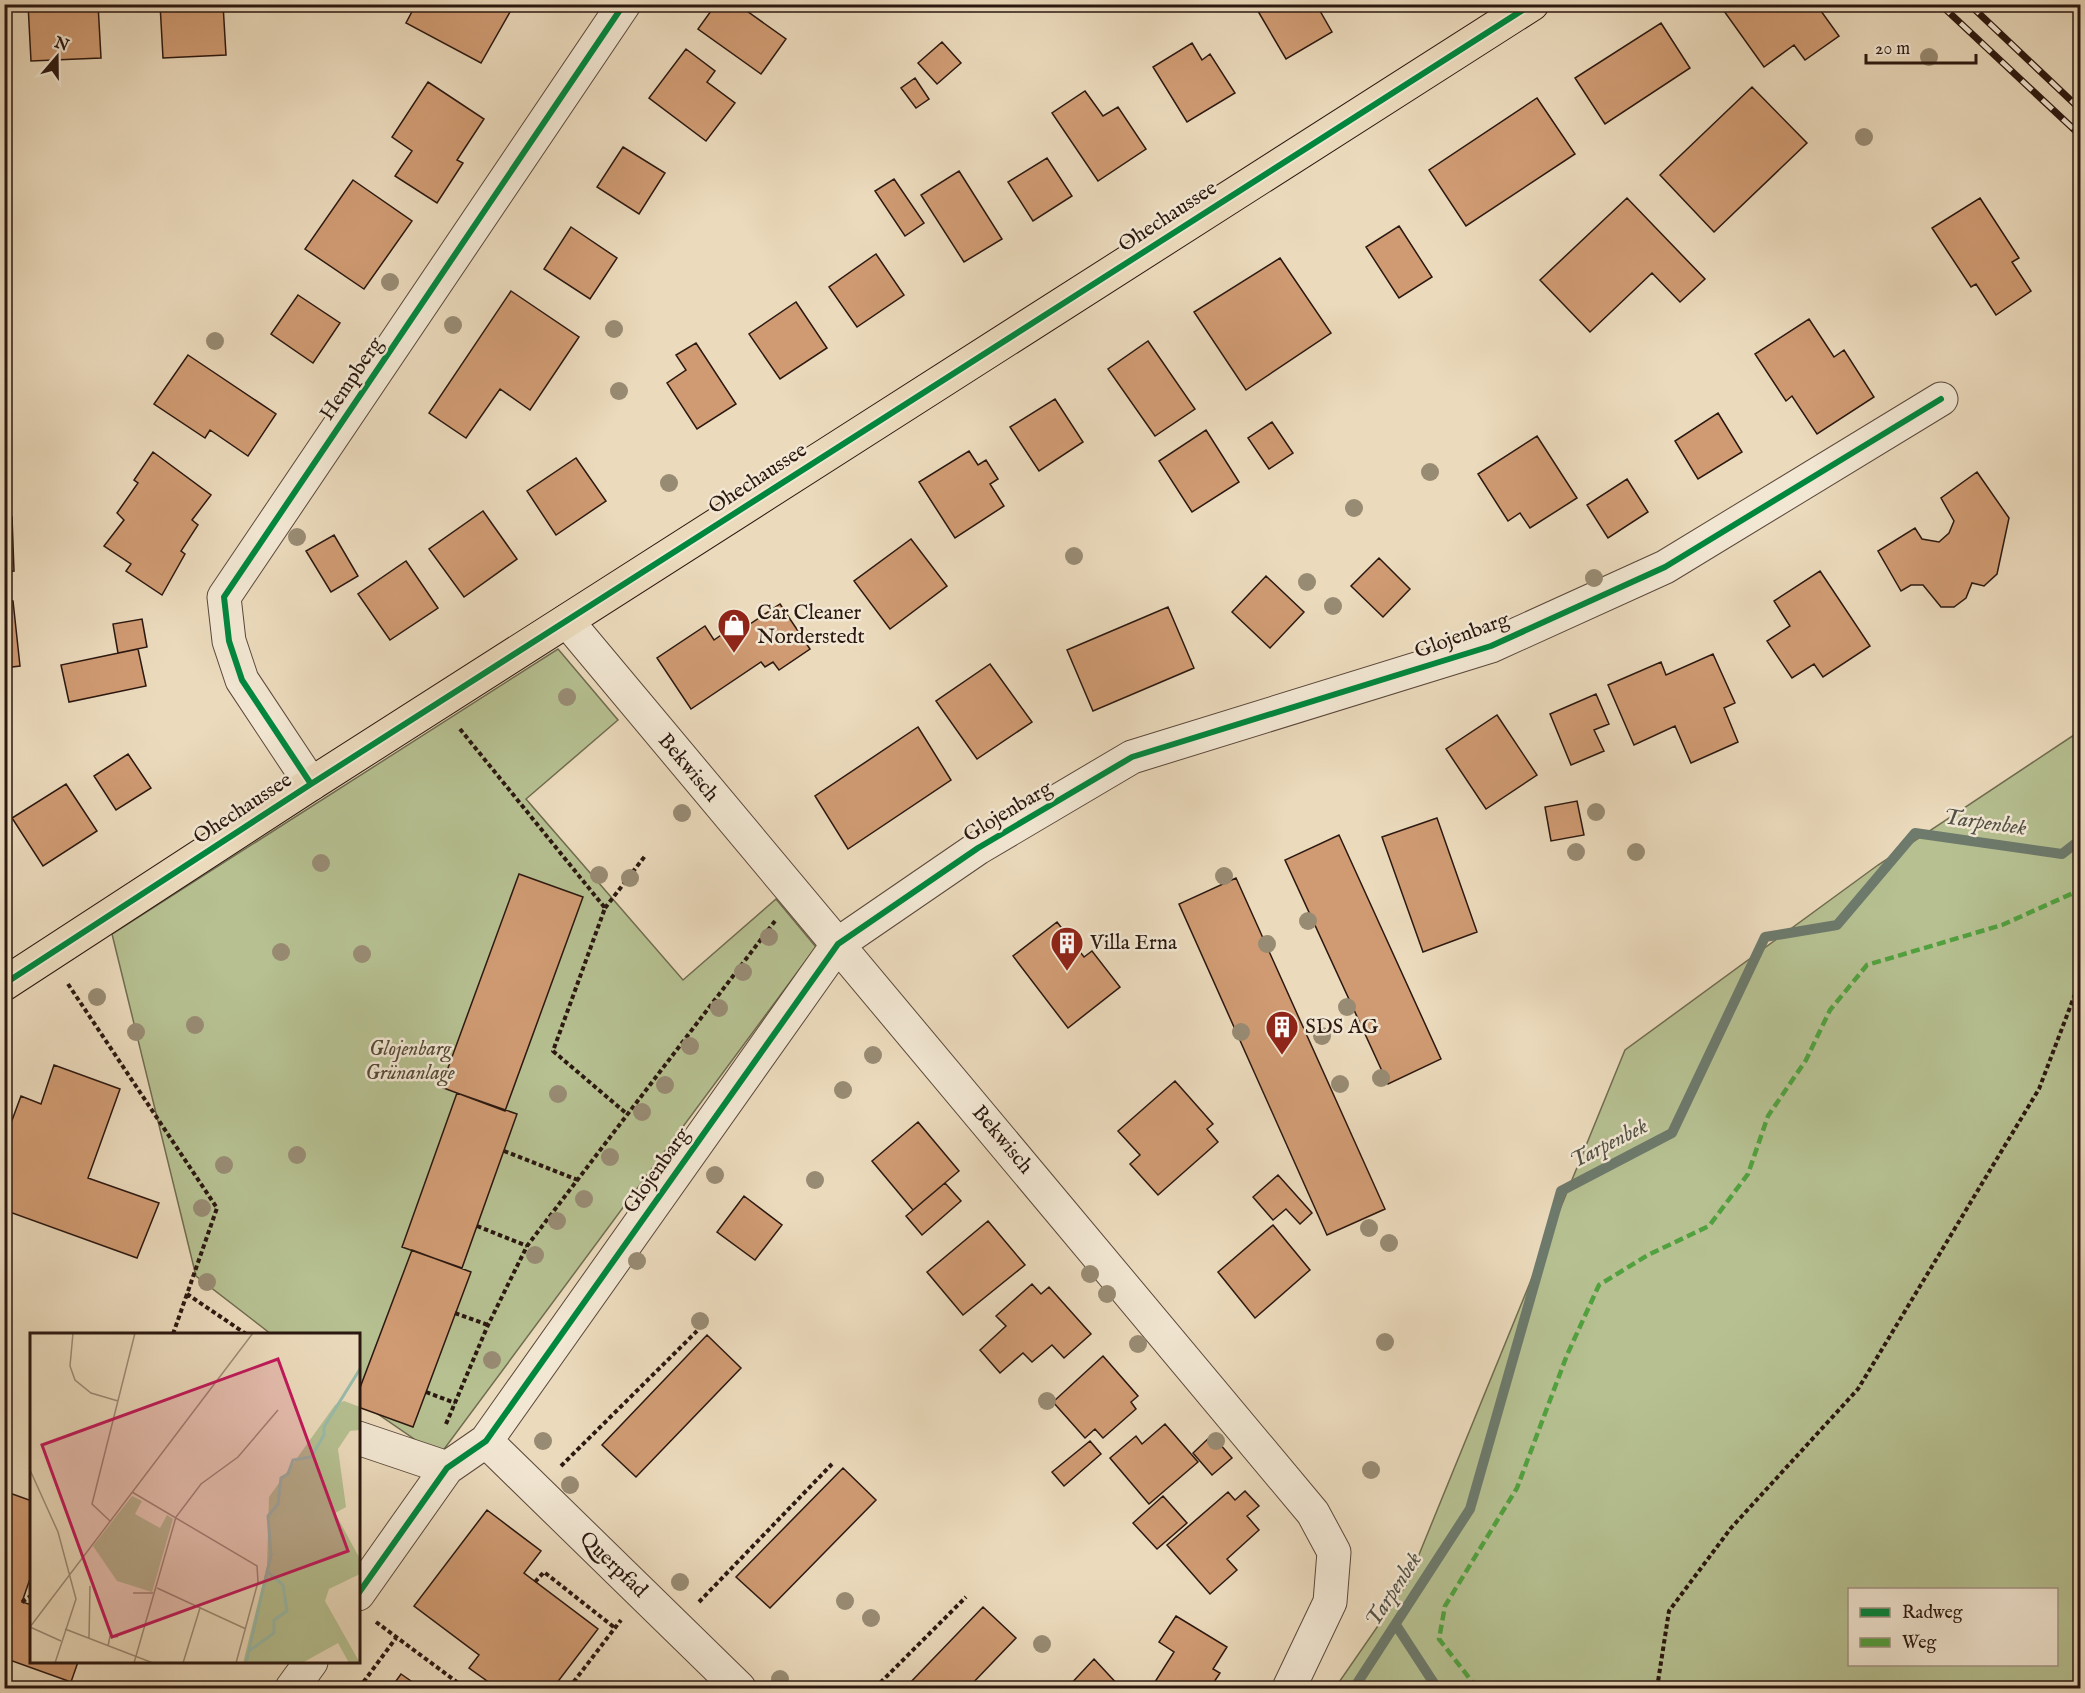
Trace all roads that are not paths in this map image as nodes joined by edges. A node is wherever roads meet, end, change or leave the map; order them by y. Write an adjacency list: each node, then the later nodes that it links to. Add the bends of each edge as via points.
1 (624, 4): 5 (street, Hempberg, via 224,597 229,641 242,680)
2 (1532, 4): 4 (main road, Ohechaussee)
3 (1941, 399): 6 (street, Glojenbarg, via 1665,567 1491,646 1132,757 978,848)
4 (567, 621): 5 (main road, Ohechaussee); 6 (street, Bekwisch)
5 (311, 784): 7 (main road, Ohechaussee)
6 (838, 944): 9 (street, Glojenbarg); 16 (street, Bekwisch, via 1313,1513 1334,1552 1330,1602)
7 (4, 984)
8 (360, 1439): 10 (street)
9 (486, 1441): 10 (street, Glojenbarg); 15 (street, Querpfad)
10 (447, 1468): 11 (street, Glojenbarg)
11 (372, 1551): 12 (street, Glojenbarg)
12 (365, 1607)
13 (310, 1663): 14 (street)
14 (292, 1689)
15 (739, 1689)
16 (1288, 1689)

